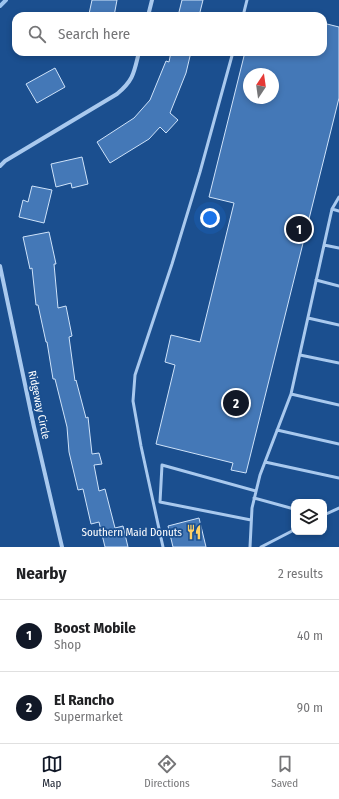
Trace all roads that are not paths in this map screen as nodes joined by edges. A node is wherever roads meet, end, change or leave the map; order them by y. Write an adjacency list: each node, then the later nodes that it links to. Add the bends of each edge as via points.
1 (152, 0): 3 (street)
2 (248, 0): 4 (lane)
3 (149, 12)
4 (244, 12)
5 (138, 56): 7 (street, via 134,74 127,86 117,94)
6 (232, 56): 34 (lane, via 197,180 135,375 133,401)
7 (0, 166)
8 (339, 197): 9 (lane)
9 (332, 209): 10 (lane); 11 (lane)
10 (339, 210)
11 (324, 245): 12 (lane); 14 (lane)
12 (339, 248)
13 (0, 266): 33 (street, Ridgeway Circle)
14 (316, 280): 15 (lane); 16 (lane)
15 (339, 286)
16 (308, 318): 17 (lane); 18 (lane)
17 (339, 325)
18 (300, 355): 19 (lane); 20 (lane)
19 (339, 363)
20 (291, 394): 21 (lane); 22 (lane)
21 (339, 405)
22 (277, 430): 23 (lane); 24 (lane)
23 (339, 444)
24 (265, 462): 25 (lane); 26 (lane)
25 (339, 478)
26 (256, 491): 27 (lane); 31 (lane, via 162,465 160,502)
27 (254, 498): 28 (lane); 31 (lane)
28 (291, 508)
29 (339, 508): 30 (lane)
30 (327, 514)
31 (251, 520): 35 (lane)
32 (291, 532): 36 (lane)
33 (62, 547)
34 (163, 547)
35 (250, 547)
36 (261, 547)

